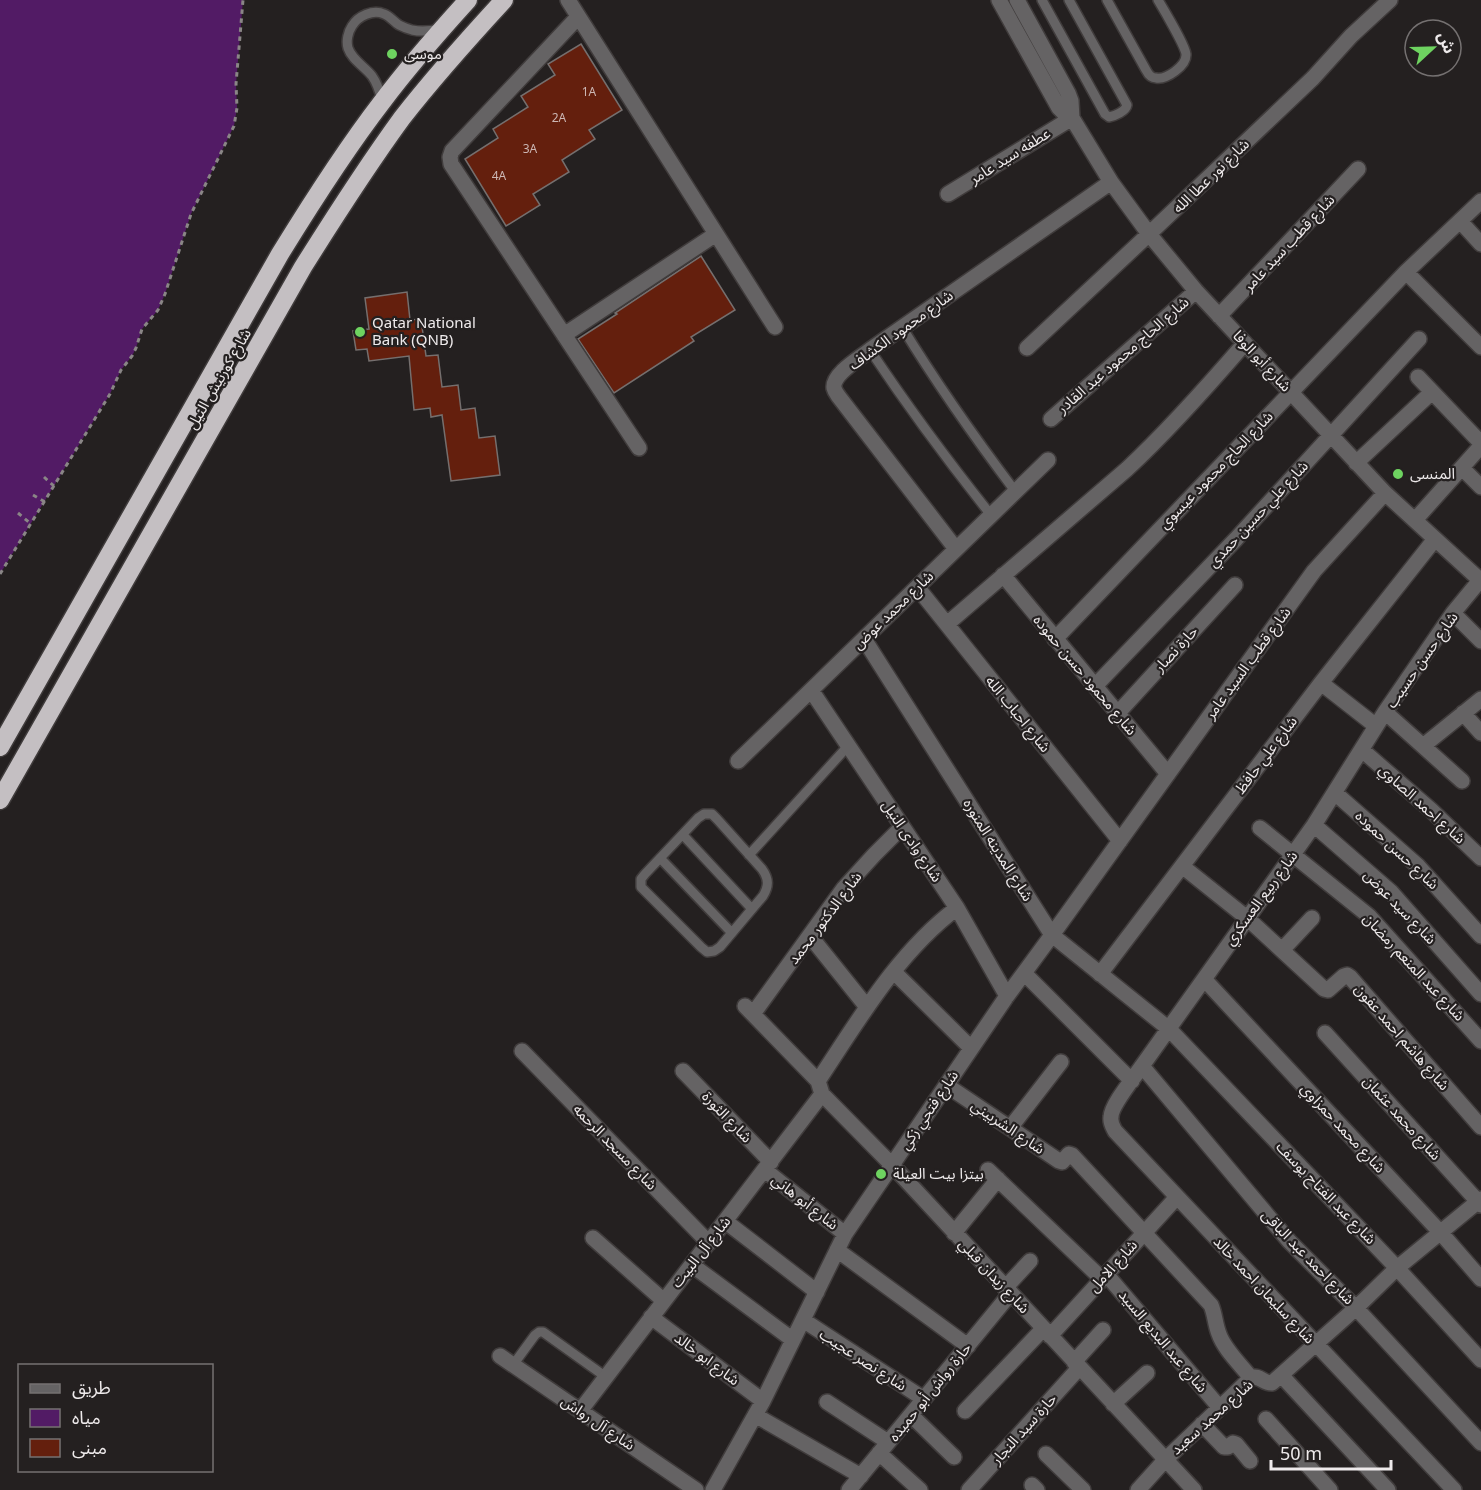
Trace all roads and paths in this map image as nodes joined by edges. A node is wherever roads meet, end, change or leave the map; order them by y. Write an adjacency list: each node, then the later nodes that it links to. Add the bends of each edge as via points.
1 (243, 0): 46 (path, via 234,126 191,214 158,310 142,329 132,356)
2 (468, 0): 13 (highway, شارع كورنيش النيل)
3 (504, 0): 85 (highway, شارع كورنيش النيل, via 403,117 351,190 303,267)
4 (568, 0): 12 (street)
5 (999, 0): 15 (street, شارع أبو الوفا, via 1055,101)
6 (1017, 0): 15 (street, شارع أبو الوفا, via 1068,93)
7 (1042, 0): 8 (lane, via 1105,114 1112,117 1127,105)
8 (1069, 0)
9 (1107, 0): 10 (lane, via 1150,76 1157,79 1178,70 1186,54)
10 (1158, 0)
11 (1390, 0): 22 (street, شارع نور عطا الله)
12 (578, 17): 21 (street); 29 (street, via 450,157 454,170)
13 (442, 29): 14 (highway, شارع كورنيش النيل); 14 (lane, via 413,30 374,12 351,27 347,36 350,54 373,77)
14 (382, 101): 79 (highway, شارع كورنيش النيل, via 280,254)
15 (1072, 118): 17 (street, شارع أبو الوفا); 18 (street, عطفه سيد عامر)
16 (1358, 169): 26 (street, شارع قطب سيد عامر)
17 (1111, 182): 22 (street, شارع أبو الوفا); 28 (street, شارع محمود الكشاف)
18 (948, 194)
19 (1481, 201): 20 (street, شارع الحاج محمود عيسوي)
20 (1460, 221): 23 (street); 24 (street, شارع الحاج محمود عيسوي)
21 (716, 234): 27 (street); 29 (street)
22 (1149, 234): 25 (street, شارع أبو الوفا); 33 (street, شارع نور عطا الله)
23 (1481, 244)
24 (1406, 272): 32 (street); 36 (street, شارع الحاج محمود عيسوي)
25 (1196, 291): 26 (street, شارع أبو الوفا); 38 (street, شارع الحاج محمود عبد القادر)
26 (1219, 316): 31 (street, شارع أبو الوفا)
27 (775, 327)
28 (902, 327): 34 (street, شارع محمود الكشاف); 48 (lane, via 971,433)
29 (564, 335): 41 (street)
30 (1419, 339): 39 (street, شارع علي حسين حمدي)
31 (1245, 343): 36 (street, شارع أبو الوفا); 59 (street, via 1127,469)
32 (1481, 347)
33 (1027, 348)
34 (870, 350): 53 (lane); 57 (street, شارع محمود الكشاف, via 842,372 834,388)
35 (1418, 377): 37 (street)
36 (1290, 392): 39 (street, شارع أبو الوفا); 66 (street, شارع الحاج محمود عيسوي)
37 (1432, 392): 40 (street); 43 (street)
38 (1051, 419)
39 (1331, 435): 43 (street, شارع أبو الوفا); 69 (street, شارع علي حسين حمدي)
40 (1481, 445): 44 (street)
41 (639, 448)
42 (1048, 460): 48 (street, شارع محمد عوض)
43 (1356, 463): 49 (street, شارع أبو الوفا)
44 (1462, 468): 47 (street); 54 (street)
45 (44, 477): 46 (path)
46 (54, 486): 51 (path)
47 (1481, 487)
48 (1016, 491): 53 (street, شارع محمد عوض)
49 (1385, 493): 54 (street, شارع أبو الوفا); 82 (street, شارع قطب السيد عامر, via 1314,571)
50 (33, 495): 51 (path)
51 (45, 502): 55 (path)
52 (18, 513): 55 (path)
53 (991, 515): 57 (street, شارع محمد عوض)
54 (1415, 520): 56 (street, شارع أبو الوفا)
55 (31, 524): 58 (path)
56 (1435, 539): 60 (street, شارع أبو الوفا); 68 (street, شارع علي حافظ)
57 (956, 549): 62 (street, شارع محمد عوض)
58 (0, 574)
59 (1003, 575): 64 (street); 66 (street, شارع محمود حسن حموده)
60 (1480, 580): 63 (street, شارع حسن حسيب)
61 (1235, 585): 74 (street, حارة نصار)
62 (917, 587): 64 (street, شارع احباب الله); 65 (street, شارع محمد عوض)
63 (1453, 613): 67 (street); 72 (street, شارع حسن حسيب)
64 (947, 624): 90 (street, شارع احباب الله)
65 (864, 639): 70 (street, شارع محمد عوض); 101 (street, شارع المدينه المنوره)
66 (1055, 639): 69 (street, شارع محمود حسن حموده)
67 (1481, 641)
68 (1321, 683): 75 (street); 95 (street, شارع علي حافظ)
69 (1095, 686): 74 (street, شارع محمود حسن حموده)
70 (811, 690): 77 (street, شارع وادى النيل); 81 (street, شارع محمد عوض)
71 (1481, 699): 73 (street)
72 (1385, 712): 75 (street, شارع ربيع العسكري); 78 (street)
73 (1463, 713): 76 (street); 78 (street)
74 (1117, 714): 82 (street, شارع محمود حسن حموده)
75 (1376, 726): 80 (street, شارع ربيع العسكري)
76 (1481, 733)
77 (848, 746): 87 (street, شارع وادى النيل); 91 (lane)
78 (1423, 746): 83 (street)
79 (0, 747)
80 (1362, 750): 84 (street, شارع ربيع العسكري); 94 (street, شارع احمد الصاوي)
81 (738, 761)
82 (1168, 774): 90 (street, شارع قطب السيد عامر)
83 (1462, 782)
84 (1335, 793): 86 (street, شارع ربيع العسكري); 103 (street, شارع حسن حموده, via 1418,866)
85 (0, 800)
86 (1314, 825): 92 (street, شارع ربيع العسكري); 109 (street, شارع سيد عوض, via 1391,892)
87 (902, 827): 97 (street, شارع وادى النيل); 102 (street, شارع الدكتور محمد, via 844,888)
88 (1260, 828): 92 (street, شارع عبد المنعم رمضان)
89 (683, 835): 91 (lane, via 704,814 712,814); 93 (lane); 96 (lane)
90 (1120, 841): 101 (street, شارع فتحي زكي)
91 (749, 855): 96 (lane, via 768,882 767,890)
92 (1293, 855): 98 (street, شارع ربيع العسكري); 115 (street, شارع عبد المنعم رمضان, via 1369,916)
93 (660, 858): 100 (lane); 100 (lane, via 641,879 641,887 707,952 720,947)
94 (1481, 858)
95 (1182, 866): 98 (street, شارع هاشم احمد عفون); 107 (street, شارع علي حافظ)
96 (752, 909): 100 (lane)
97 (957, 909): 105 (street, شارع آل البيت, via 937,923); 110 (street, شارع وادى النيل)
98 (1247, 918): 104 (street, شارع هاشم احمد عفون); 108 (street, شارع ربيع العسكري)
99 (1312, 918): 104 (street)
100 (732, 933)
101 (1052, 935): 106 (street, شارع فتحي زكي); 107 (street, شارع المدينه المنوره)
102 (810, 936): 111 (street); 112 (street, شارع الدكتور محمد)
103 (1481, 936)
104 (1282, 950): 124 (street, شارع هاشم احمد عفون, via 1326,990 1344,975 1350,977)
105 (894, 972): 111 (street, شارع آل البيت); 116 (street)
106 (1024, 973): 110 (street, شارع فتحي زكي); 121 (street)
107 (1100, 974): 113 (street, شارع المدينه المنوره)
108 (1204, 978): 113 (street, شارع ربيع العسكري); 133 (street, شارع محمد حمزاوي)
109 (1481, 993)
110 (1007, 996): 116 (street, شارع فتحي زكي)
111 (867, 1007): 123 (street, شارع آل البيت)
112 (749, 1010): 123 (street, شارع زيدان قبلي)
113 (1169, 1029): 119 (street, شارع ربيع العسكري); 140 (street, شارع عبد الفتاح يوسف)
114 (1325, 1033): 129 (street, شارع محمد عثمان)
115 (1481, 1041)
116 (971, 1048): 122 (street, شارع فتحي زكي)
117 (522, 1050): 136 (street, شارع مسجد الرحمه)
118 (1062, 1062): 125 (street)
119 (1142, 1066): 121 (street, شارع ربيع العسكري); 146 (street, شارع احمد عبد الباقى, via 1289,1241)
120 (683, 1071): 127 (street, شارع الثورة)
121 (1132, 1081): 128 (street, شارع سليمان احمد خالد, via 1114,1107 1111,1124)
122 (946, 1085): 125 (street, شارع الشربيني); 126 (street, شارع فتحي زكي)
123 (820, 1088): 126 (street, شارع زيدان قبلي); 127 (street, شارع آل البيت)
124 (1481, 1127)
125 (1010, 1128): 132 (street, شارع الشربيني, via 1060,1162 1071,1155)
126 (892, 1165): 131 (street, شارع زيدان قبلي); 134 (street, شارع فتحي زكي)
127 (768, 1166): 130 (street, شارع آل البيت); 134 (street, شارع أبو هاني)
128 (1177, 1197): 132 (street, شارع الامل); 152 (street, شارع سليمان احمد خالد)
129 (1480, 1202): 133 (street)
130 (725, 1221): 136 (street, شارع آل البيت); 144 (street)
131 (954, 1233): 141 (street, شارع عبد البديع السيد, via 993,1174); 143 (street, شارع زيدان قبلي)
132 (1144, 1233): 141 (street, شارع الامل); 161 (street, via 1211,1305 1222,1341)
133 (1441, 1233): 140 (street); 142 (street, شارع محمد حمزاوي)
134 (845, 1234): 137 (street, شارع فتحي زكي)
135 (593, 1238): 145 (street)
136 (709, 1243): 139 (street, شارع آل البيت)
137 (837, 1250): 144 (street, شارع فتحي زكي); 153 (street)
138 (1030, 1261): 143 (street, حارة رواش أبو حميده)
139 (692, 1265): 145 (street, شارع آل البيت); 151 (street)
140 (1397, 1268): 146 (street); 155 (street, شارع عبد الفتاح يوسف)
141 (1104, 1276): 150 (street, شارع الامل); 166 (street, شارع عبد البديع السيد)
142 (1481, 1279)
143 (1008, 1291): 150 (street, شارع زيدان قبلي); 153 (street, حارة رواش أبو حميده)
144 (817, 1292): 148 (street, شارع فتحي زكي)
145 (664, 1301): 147 (street, شارع آل البيت)
146 (1356, 1308): 152 (street); 173 (street, شارع احمد عبد الباقى)
147 (651, 1317): 160 (street, شارع آل البيت); 163 (street, شارع ابو خالد)
148 (803, 1320): 151 (street, شارع فتحي زكي); 162 (street, شارع نصر عجيب)
149 (1103, 1330): 157 (street, حارة سيد النجار)
150 (1046, 1333): 157 (street, شارع زيدان قبلي); 168 (street, شارع الامل)
151 (793, 1340): 163 (street, شارع فتحي زكي)
152 (1316, 1344): 159 (street); 190 (street, شارع سليمان احمد خالد)
153 (968, 1346): 162 (street, حارة رواش أبو حميده)
154 (500, 1356): 156 (street, شارع آل رواش)
155 (1481, 1360)
156 (513, 1365): 160 (lane, via 535,1335 543,1332); 167 (street, شارع آل رواش)
157 (1077, 1365): 165 (street, شارع زيدان قبلي); 184 (street, حارة سيد النجار)
158 (1147, 1373): 165 (street)
159 (1281, 1375): 161 (street, شارع محمد سعيد, via 1270,1384); 189 (street)
160 (606, 1377): 167 (street, شارع آل البيت)
161 (1251, 1378): 166 (street, شارع محمد سعيد)
162 (924, 1399): 170 (street, حارة رواش أبو حميده)
163 (763, 1401): 169 (street, شارع فتحي زكي)
164 (827, 1402): 174 (street)
165 (1113, 1404): 177 (street, شارع زيدان قبلي)
166 (1220, 1408): 172 (street, شارع محمد سعيد)
167 (580, 1411): 180 (street, شارع آل رواش)
168 (965, 1411)
169 (755, 1415): 179 (street); 181 (street, شارع فتحي زكي)
170 (911, 1415): 174 (street, حارة رواش أبو حميده); 176 (street)
171 (1266, 1419): 188 (street)
172 (1202, 1424): 177 (street, شارع محمد سعيد); 178 (street, via 1224,1447 1236,1443)
173 (1481, 1443)
174 (884, 1448): 179 (street, حارة رواش أبو حميده); 183 (street)
175 (1046, 1454): 185 (street)
176 (954, 1457)
177 (1165, 1460): 186 (street, شارع محمد سعيد); 187 (street, شارع زيدان قبلي)
178 (1250, 1461)
179 (861, 1476): 182 (street, حارة رواش أبو حميده)
180 (696, 1490)
181 (713, 1490)
182 (849, 1490)
183 (920, 1490)
184 (969, 1490)
185 (1083, 1490)
186 (1138, 1490)
187 (1194, 1490)
188 (1330, 1490)
189 (1388, 1490)
190 (1454, 1490)

